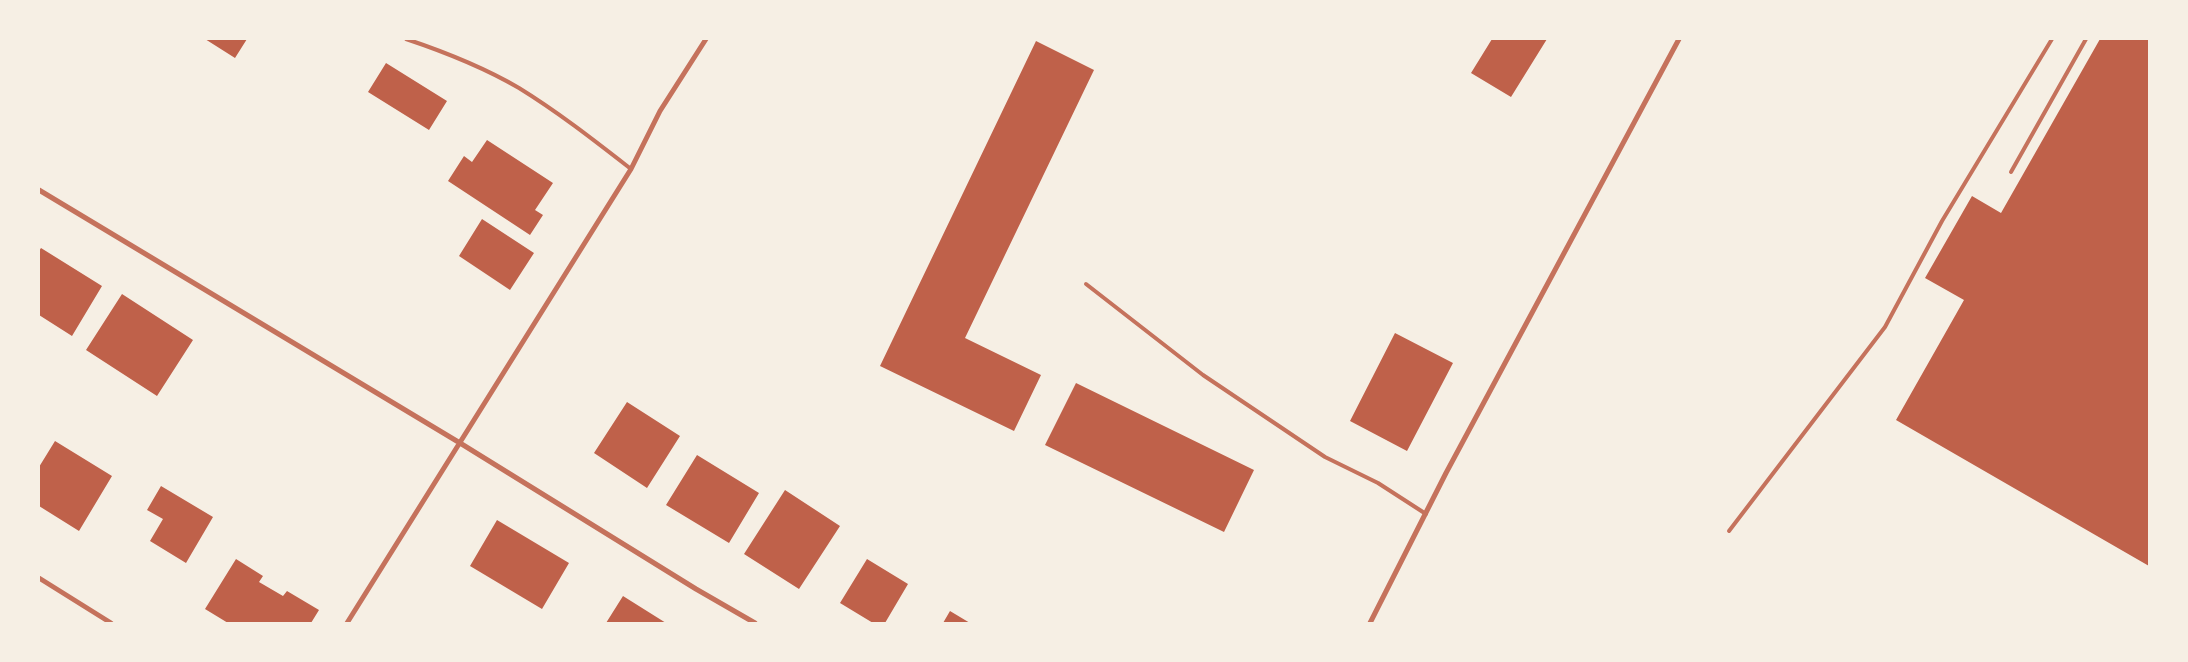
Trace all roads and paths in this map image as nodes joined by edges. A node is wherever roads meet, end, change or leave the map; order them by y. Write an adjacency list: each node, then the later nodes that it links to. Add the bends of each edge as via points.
1 (406, 39): 6 (lane, via 474,65 518,88)
2 (706, 39): 6 (street, via 660,111)
3 (1679, 39): 11 (street)
4 (2052, 39): 12 (lane, via 1942,222 1884,327)
5 (2086, 39): 7 (lane)
6 (631, 169): 10 (street)
7 (2011, 172)
8 (39, 190): 10 (street)
9 (1086, 284): 11 (lane, via 1203,374 1325,457 1378,483)
10 (460, 442): 15 (street); 16 (street)
11 (1426, 514): 17 (street)
12 (1729, 531)
13 (39, 578): 14 (street)
14 (111, 623)
15 (347, 623)
16 (755, 623)
17 (1370, 623)

